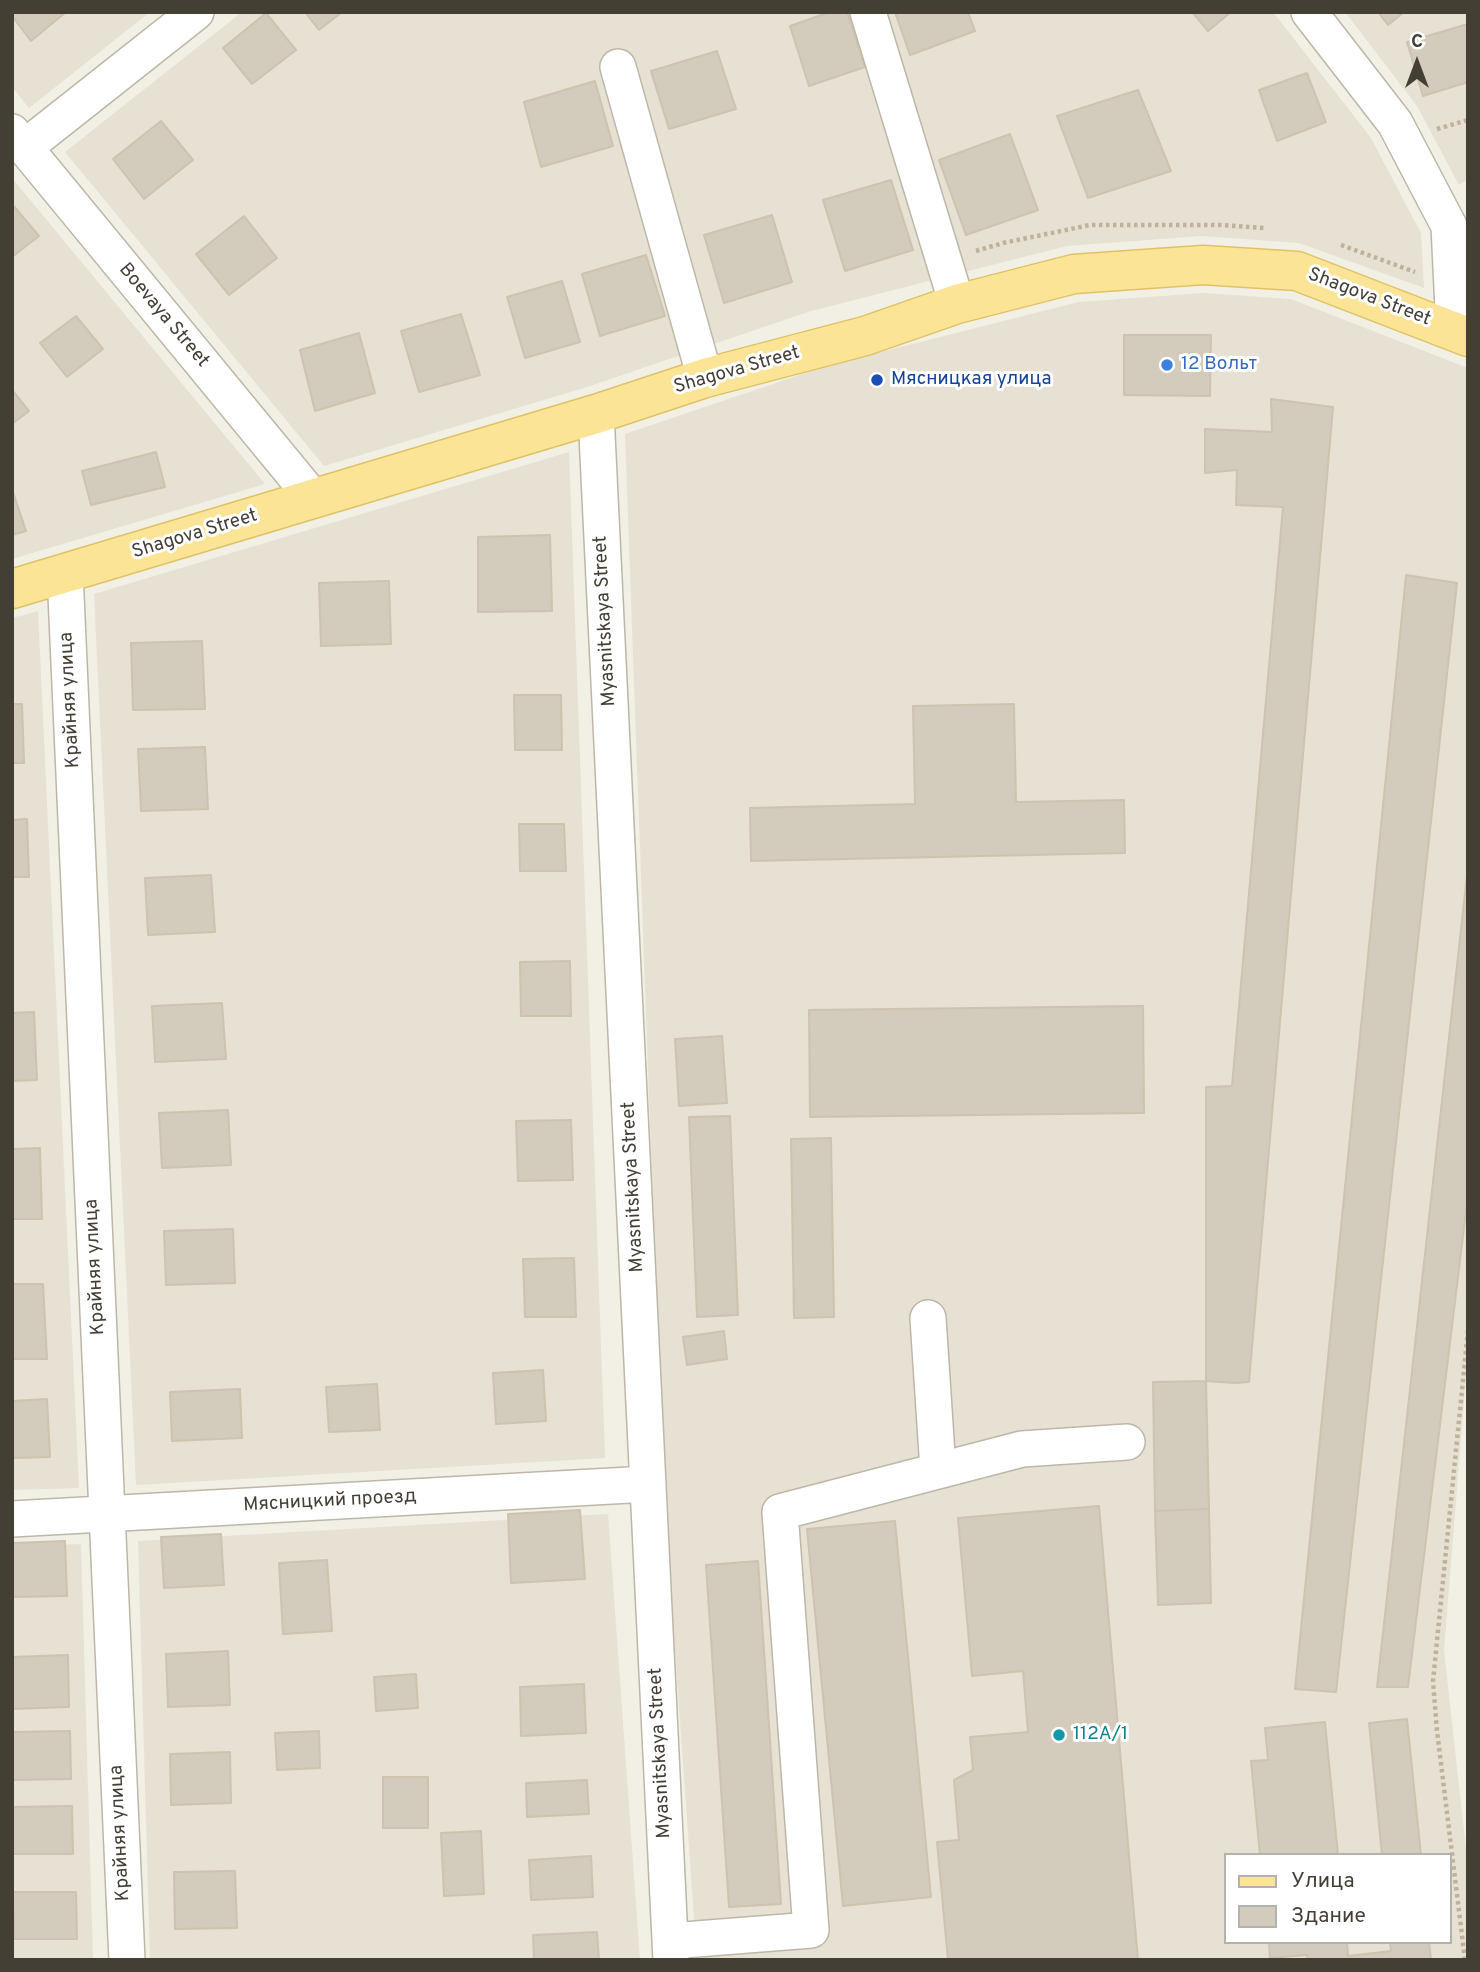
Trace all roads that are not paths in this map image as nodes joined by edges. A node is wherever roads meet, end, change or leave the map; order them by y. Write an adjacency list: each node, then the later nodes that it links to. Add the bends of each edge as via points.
1 (196, 12): 5 (street)
2 (869, 12): 6 (street)
3 (1309, 12): 7 (street, via 1395,123 1449,226)
4 (618, 67): 8 (street)
5 (18, 140): 10 (street, Boevaya Street)
6 (957, 304): 7 (main road, Shagova Street, via 1074,274 1203,265 1297,271); 8 (main road, Shagova Street, via 865,336)
7 (1461, 334)
8 (705, 378): 9 (main road, Shagova Street)
9 (596, 414): 10 (main road, Shagova Street); 16 (street, Myasnitskaya Street)
10 (314, 499): 11 (main road, Shagova Street)
11 (65, 573): 12 (main road, Shagova Street); 17 (street, Крайняя улица)
12 (12, 589)
13 (928, 1318): 15 (street)
14 (1127, 1442): 15 (street, via 1022,1448)
15 (938, 1470): 19 (street, via 780,1512 811,1930)
16 (648, 1484): 17 (street, Мясницкий проезд); 19 (street, Myasnitskaya Street)
17 (107, 1515): 18 (street, Мясницкий проезд); 20 (street, Крайняя улица)
18 (12, 1519)
19 (671, 1950)
20 (127, 1960)

